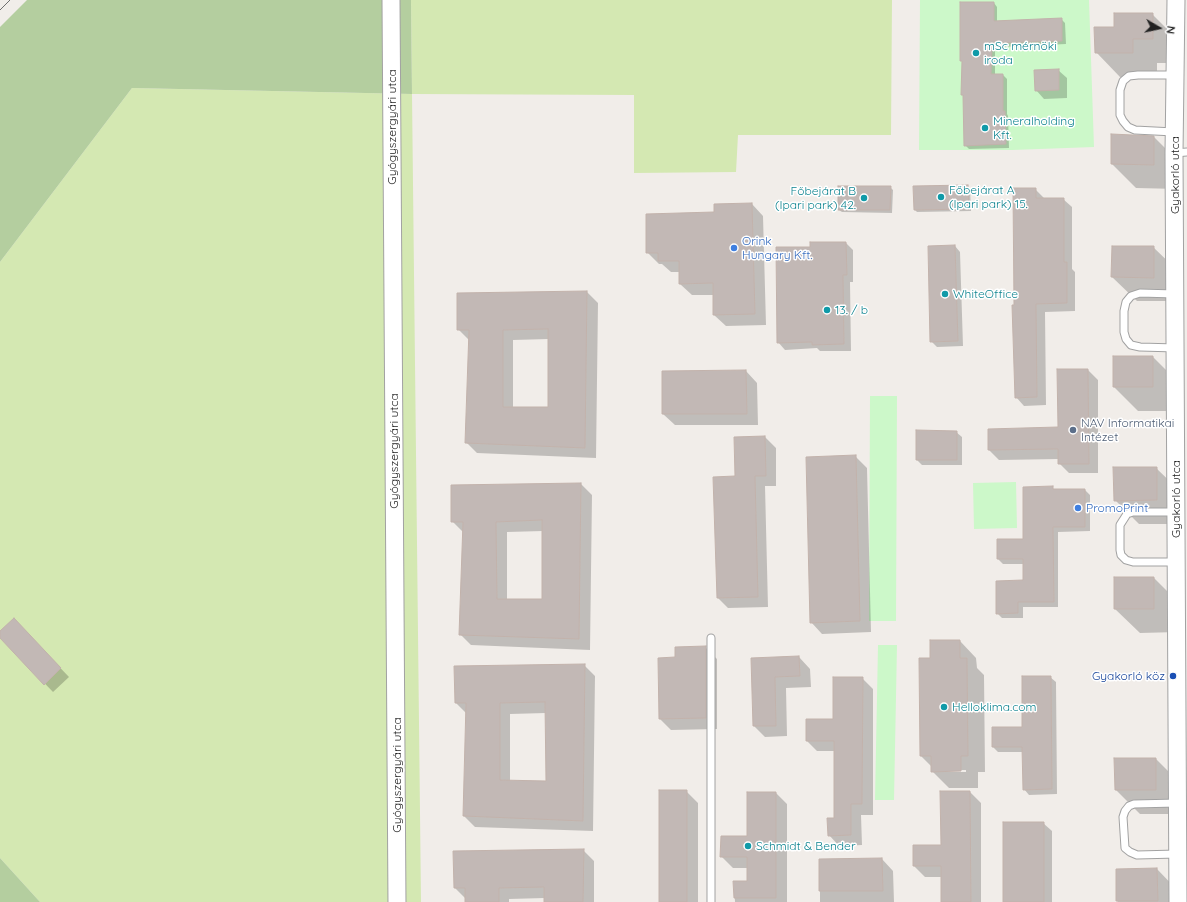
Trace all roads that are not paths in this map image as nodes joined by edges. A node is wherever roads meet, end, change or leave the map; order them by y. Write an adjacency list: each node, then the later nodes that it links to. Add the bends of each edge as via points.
1 (391, 0): 14 (street, Gyógyszergyári utca)
2 (1176, 0): 3 (street, Gyakorló utca, via 1178,20)
3 (1175, 75): 4 (street, Gyakorló utca); 4 (lane, via 1129,76 1123,81 1120,90 1120,115 1128,127 1135,130)
4 (1174, 132): 5 (street, Gyakorló utca)
5 (1181, 153): 6 (street, Gyakorló utca)
6 (1176, 294): 7 (street, Gyakorló utca); 7 (lane, via 1140,293 1131,296 1124,311 1124,332 1131,345)
7 (1176, 348): 8 (street, Gyakorló utca)
8 (1176, 512): 9 (street, Gyakorló utca); 9 (lane, via 1133,512 1127,514 1120,525 1121,556 1126,560)
9 (1176, 562): 11 (street, Gyakorló utca)
10 (711, 638): 15 (lane)
11 (1182, 658): 12 (street, Gyakorló utca)
12 (1177, 803): 13 (street, Gyakorló utca); 13 (lane, via 1134,804 1129,806 1123,817 1124,844 1130,852 1137,855)
13 (1177, 854): 16 (street, Gyakorló utca)
14 (397, 902)
15 (711, 902)
16 (1178, 902)

